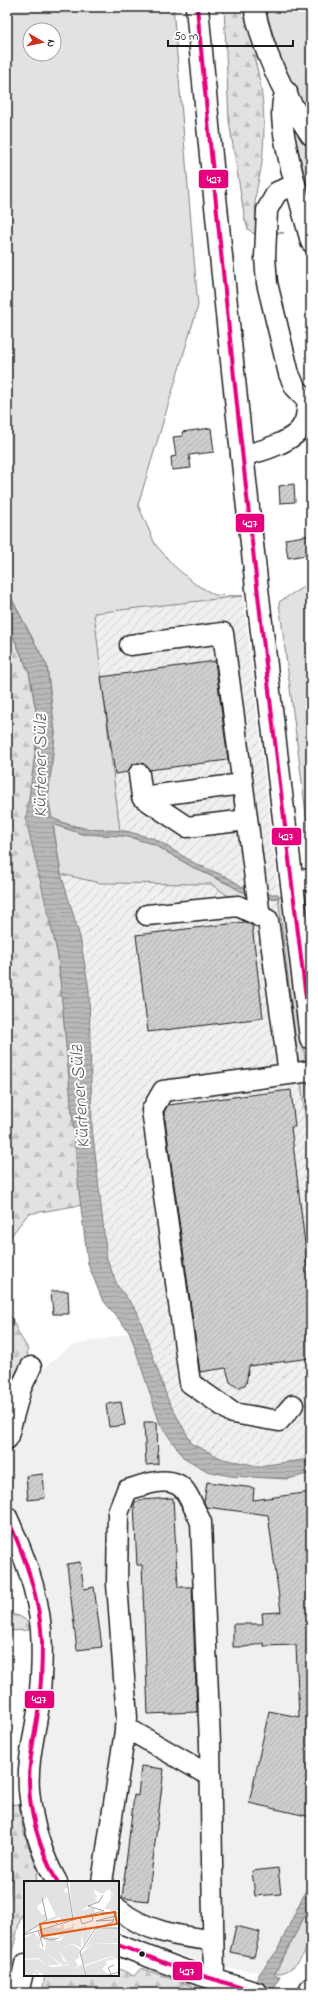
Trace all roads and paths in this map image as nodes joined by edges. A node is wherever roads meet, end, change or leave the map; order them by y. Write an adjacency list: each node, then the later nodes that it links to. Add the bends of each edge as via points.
1 (197, 7): 8 (main road, via 218,246)
2 (254, 7): 3 (street, via 258,28 273,67)
3 (287, 92): 4 (street); 5 (street, via 282,100 282,108 287,154)
4 (311, 135)
5 (295, 185): 6 (street); 7 (street, via 277,192 270,201 267,210 265,257 267,283 289,374 295,387)
6 (311, 242)
7 (309, 401): 8 (street, via 304,423 296,434 255,453)
8 (241, 455): 14 (main road)
9 (130, 645): 11 (street, via 223,633)
10 (139, 774): 12 (street)
11 (242, 784): 12 (street); 13 (street)
12 (142, 797): 13 (street, via 187,827)
13 (247, 820): 15 (street)
14 (301, 880): 17 (main road)
15 (259, 911): 16 (street, via 238,906); 19 (street, via 268,920)
16 (147, 915)
17 (311, 1038)
18 (311, 1071): 19 (street)
19 (289, 1074): 21 (street, via 163,1091 152,1110 190,1383 233,1413 279,1421)
20 (31, 1367): 22 (street, via 20,1388)
21 (293, 1405)
22 (7, 1439)
23 (7, 1517): 26 (street, via 27,1568 41,1629 38,1710 30,1762 29,1789 37,1836)
24 (125, 1727): 25 (street); 25 (street, via 127,1718 117,1584 118,1513 127,1490 154,1482 170,1481 184,1490 201,1522); 27 (street)
25 (210, 1776): 29 (street)
26 (57, 1881)
27 (102, 1881)
28 (119, 1910): 29 (street, via 152,1928 184,1937)
29 (212, 1940): 32 (street)
30 (119, 1945): 32 (street)
31 (24, 1968): 35 (street)
32 (214, 1979): 34 (street)
33 (311, 1989): 36 (main road)
34 (252, 1991)
35 (18, 1993)
36 (310, 1993)

